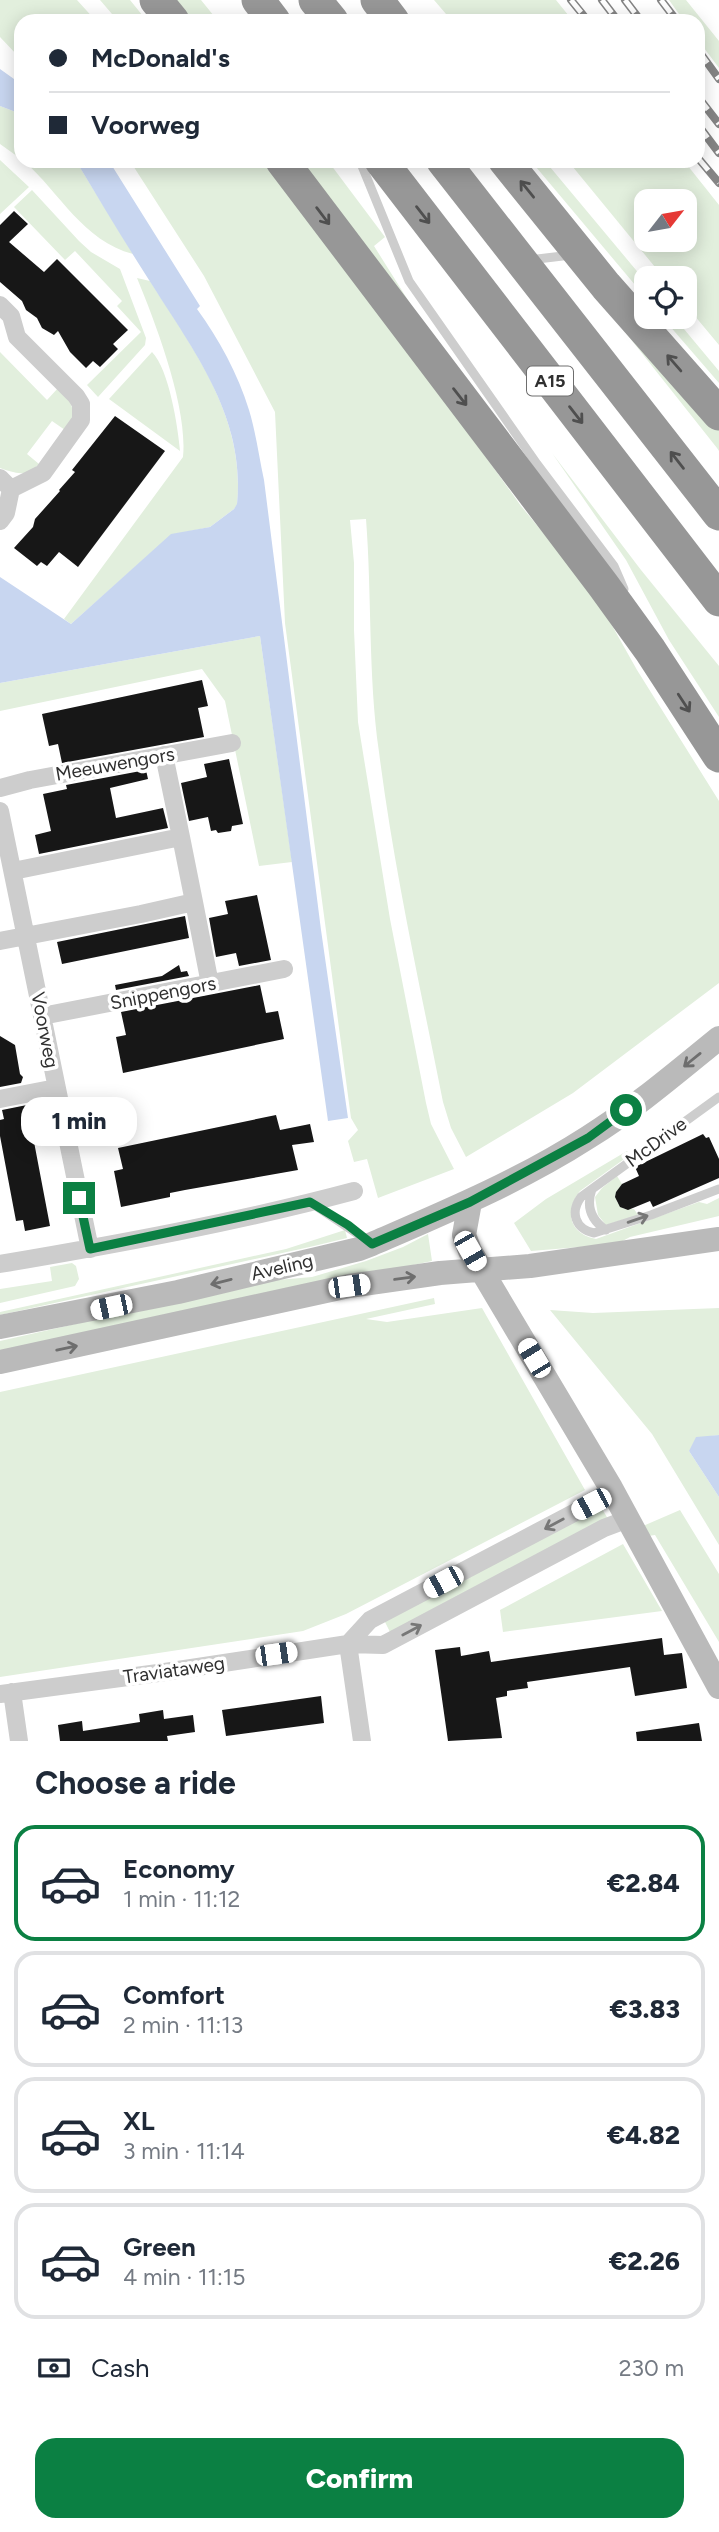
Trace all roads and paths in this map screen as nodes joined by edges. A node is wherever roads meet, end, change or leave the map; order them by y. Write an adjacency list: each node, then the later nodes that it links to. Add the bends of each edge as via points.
1 (156, 0): 5 (highway)
2 (258, 0): 6 (highway)
3 (315, 0): 7 (highway)
4 (377, 0): 8 (highway)
5 (167, 14)
6 (269, 14)
7 (326, 14)
8 (388, 14)
9 (287, 168): 22 (highway, one-way to 22)
10 (362, 168): 22 (lane, via 409,281 614,566)
11 (386, 168): 21 (highway, A15, one-way to 21)
12 (448, 168): 15 (highway, A15)
13 (511, 168): 14 (highway, one-way to 13)
14 (579, 253): 15 (lane); 17 (highway, one-way to 14)
15 (521, 261): 19 (highway, A15, one-way to 15)
16 (0, 305): 18 (street, via 11,316 17,337 76,396 82,408 81,420 43,473)
17 (719, 414)
18 (5, 483): 20 (street, via 6,513)
19 (719, 514)
20 (0, 521)
21 (719, 600)
22 (650, 650): 25 (highway, one-way to 25)
23 (232, 743): 24 (street, Meeuwengors)
24 (164, 755): 26 (street, Meeuwengors); 28 (street)
25 (719, 756)
26 (0, 788)
27 (0, 811): 29 (street, Voorweg)
28 (181, 837): 29 (street); 30 (street)
29 (12, 871): 31 (street, Voorweg)
30 (194, 902): 31 (street); 34 (street)
31 (25, 936): 32 (street); 35 (street, Voorweg)
32 (0, 941)
33 (284, 969): 34 (street, Snippengors)
34 (210, 984): 35 (street, Snippengors)
35 (42, 1016): 37 (street, Voorweg)
36 (719, 1038): 44 (main road, Aveling, one-way to 44, via 588,1138)
37 (56, 1088): 39 (street); 48 (street, Voorweg)
38 (719, 1097): 40 (lane, McDrive)
39 (0, 1099)
40 (593, 1188): 45 (lane, via 589,1206); 45 (lane, McDrive, via 577,1203 575,1218 586,1231)
41 (719, 1189): 45 (lane, one-way to 41)
42 (354, 1191): 43 (street)
43 (310, 1202): 47 (lane); 48 (street)
44 (470, 1202): 47 (main road, Aveling); 50 (main road, via 464,1235)
45 (606, 1230)
46 (719, 1239): 50 (main road, Aveling)
47 (372, 1244): 51 (main road, Aveling, one-way to 51, via 178,1292)
48 (90, 1249): 49 (street)
49 (0, 1265)
50 (480, 1269): 52 (main road, Aveling, one-way to 50, via 337,1289); 53 (main road)
51 (0, 1327)
52 (0, 1362)
53 (611, 1488): 54 (main road); 55 (street, one-way to 55, via 591,1504 370,1620)
54 (628, 1519): 55 (street, Traviataweg, one-way to 54, via 383,1645); 56 (main road)
55 (348, 1644): 57 (street, Traviataweg); 59 (street)
56 (719, 1687)
57 (6, 1693): 58 (street)
58 (19, 1741)
59 (362, 1741)

